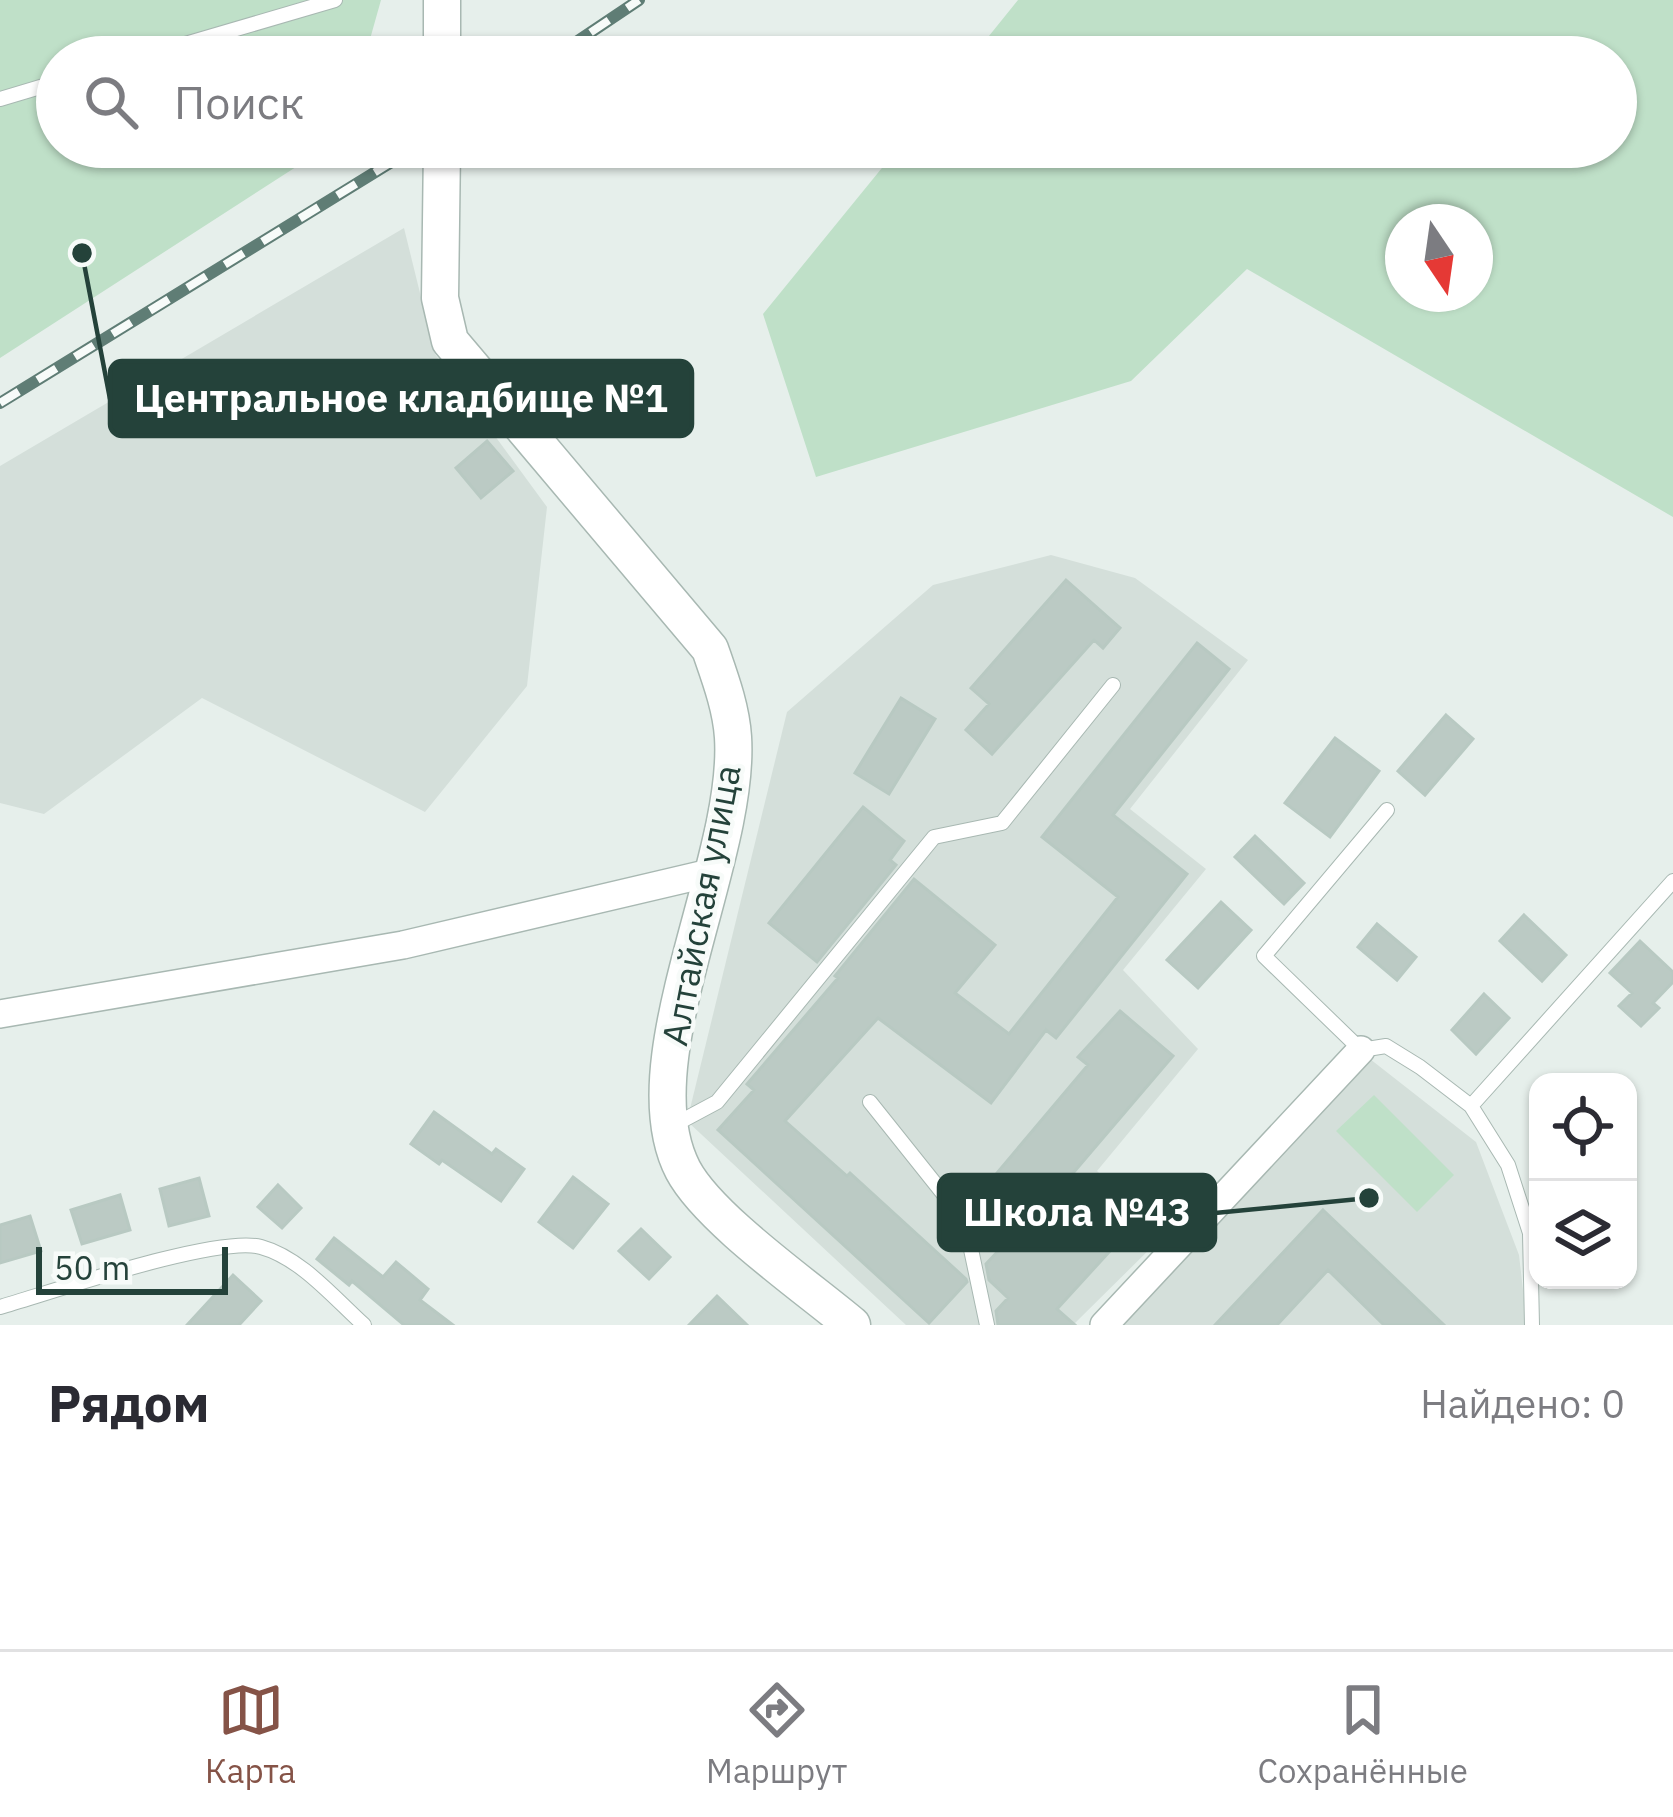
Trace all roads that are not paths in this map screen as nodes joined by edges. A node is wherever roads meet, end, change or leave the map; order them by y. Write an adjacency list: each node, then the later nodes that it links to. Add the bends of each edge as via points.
1 (335, 0): 3 (lane)
2 (442, 0): 4 (street)
3 (213, 36)
4 (442, 36)
5 (36, 88): 6 (lane)
6 (0, 99)
7 (442, 168): 10 (street, Алтайская улица, via 440,298 450,340 710,649 733,738)
8 (1113, 685): 16 (lane, via 1002,823 934,837 717,1102)
9 (1387, 810): 13 (lane, via 1264,956)
10 (714, 872): 12 (street, via 403,945); 16 (street, Алтайская улица, via 672,1043)
11 (1673, 881): 15 (lane)
12 (0, 1014)
13 (1361, 1050): 15 (lane, via 1386,1046); 21 (street)
14 (870, 1102): 20 (lane, via 964,1221)
15 (1471, 1106): 22 (lane, via 1508,1165 1530,1233)
16 (669, 1127): 19 (street, Алтайская улица, via 683,1169 710,1206)
17 (0, 1307): 18 (lane, via 220,1245 259,1246 290,1260)
18 (364, 1325)
19 (852, 1325)
20 (987, 1325)
21 (1104, 1325)
22 (1532, 1325)

